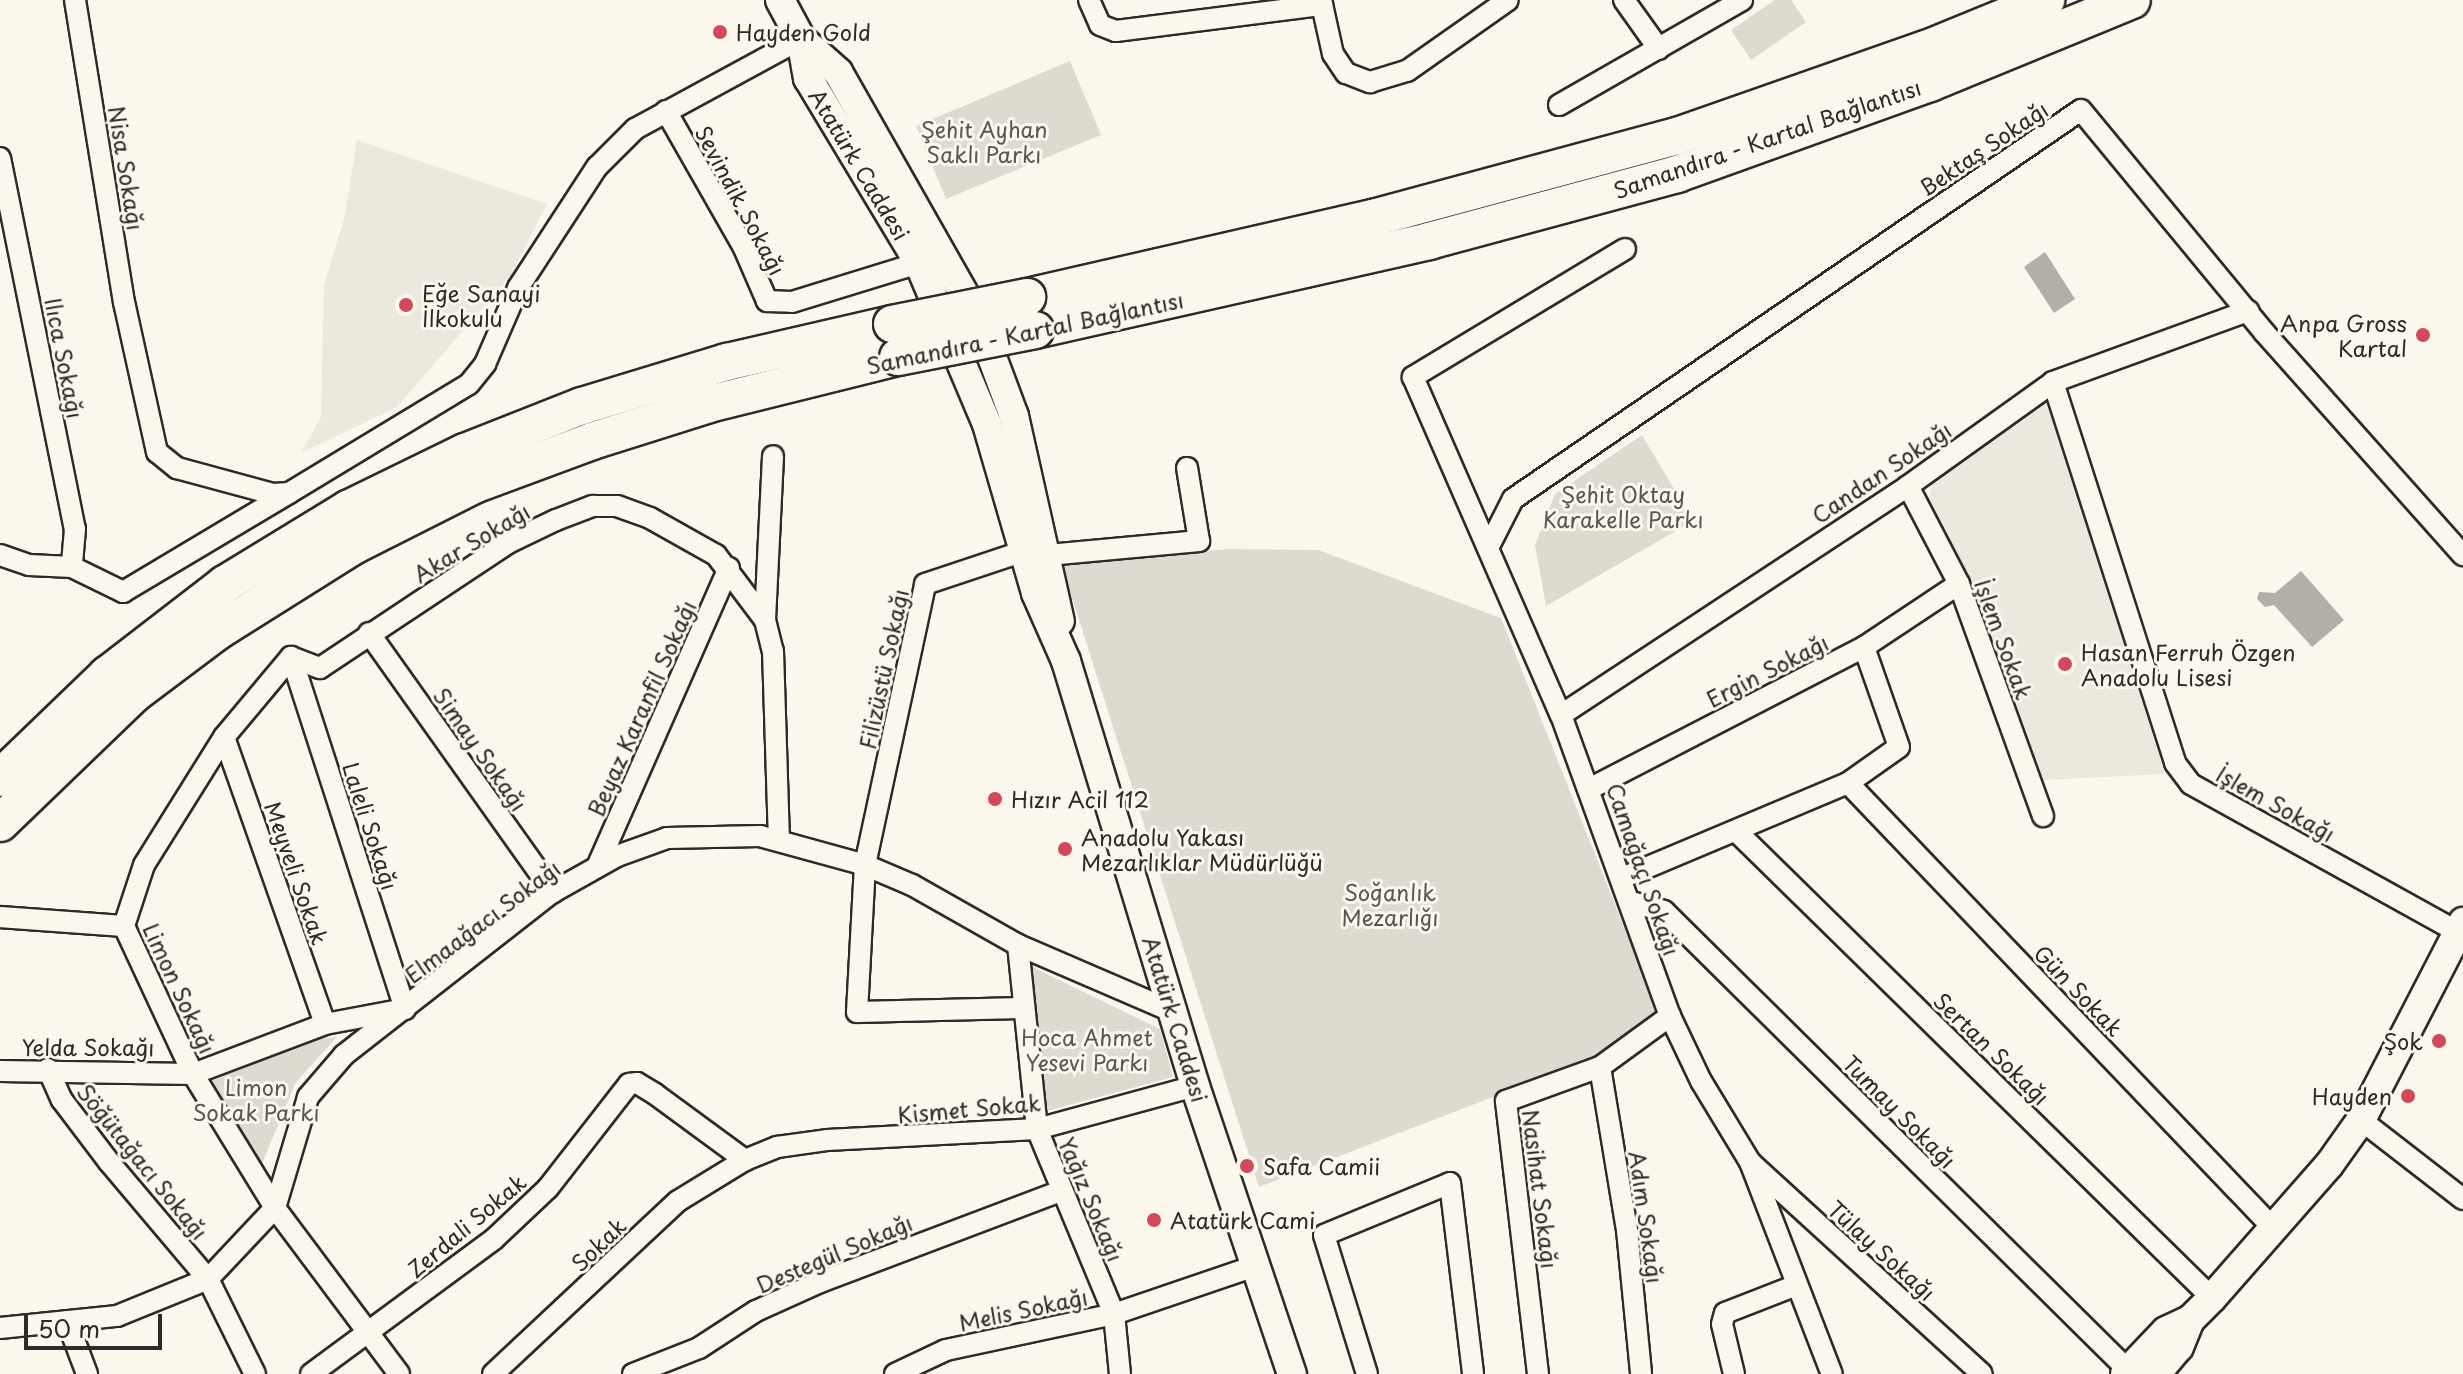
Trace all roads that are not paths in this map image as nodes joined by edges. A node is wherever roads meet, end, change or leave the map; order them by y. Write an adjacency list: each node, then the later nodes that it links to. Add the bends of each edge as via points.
1 (75, 0): 25 (street, Nisa Sokağı, via 157,452 177,468 248,489)
2 (780, 0): 11 (street)
3 (1089, 0): 9 (street, via 1100,25 1116,31)
4 (1508, 0): 10 (street)
5 (1624, 0): 12 (street)
6 (1742, 0): 12 (street)
7 (2046, 0): 19 (highway, Samandıra - Kartal Bağlantısı, via 1885,64 1662,140)
8 (2132, 0): 19 (highway, Samandıra - Kartal Bağlantısı, via 1930,83 1677,174 1429,241)
9 (1322, 3): 10 (street, via 1333,54 1346,73 1370,82 1407,71)
10 (1482, 7)
11 (801, 39): 14 (street); 17 (street, Atatürk Caddesi, via 808,78); 27 (street, Atatürk Caddesi, via 838,72 977,317 1014,416)
12 (1659, 49): 13 (street)
13 (1559, 105)
14 (666, 111): 17 (street, Sevindik Sokağı, via 744,248 767,301 792,302); 25 (street, via 635,129 566,209 469,384)
15 (0, 158): 30 (street, Ilıca Sokağı, via 75,529)
16 (1625, 249): 26 (street, Camağaçı Sokağı, via 1413,377)
17 (919, 263): 27 (street, Atatürk Caddesi)
18 (2248, 311): 21 (street, Candan Sokağı); 26 (street, Bektaş Sokağı, via 2081,110 1513,499); 29 (street, Bektaş Sokağı)
19 (1031, 314): 20 (highway, Samandıra - Kartal Bağlantısı, bridge)
20 (895, 341): 39 (highway, Samandıra - Kartal Bağlantısı, via 727,362 582,406 465,452 348,509 225,584 107,675); 43 (highway, Samandıra - Kartal Bağlantısı, via 474,485 353,546 218,631 134,694)
21 (2053, 382): 24 (street, Candan Sokağı); 53 (street, İşlem Sokağı, via 2175,763 2191,784)
22 (773, 456): 33 (street)
23 (1187, 468): 27 (street, via 1199,541)
24 (1908, 486): 32 (street, İşlem Sokak); 37 (street, Candan Sokağı)
25 (289, 493): 30 (street, via 123,592)
26 (1488, 548): 37 (street, Camağaçı Sokağı)
27 (1036, 553): 46 (street, Filizüstü Sokağı, via 925,584); 57 (street, Atatürk Caddesi)
28 (0, 555): 30 (street, via 29,565)
29 (2463, 555)
30 (72, 567)
31 (729, 568): 33 (street, Akar Sokağı); 34 (street, Akar Sokağı, via 650,518 617,506 593,506 508,543); 47 (street, Beyaz Karanfil Sokağı)
32 (1959, 584): 35 (street, Ergin Sokağı); 42 (street, İşlem Sokak)
33 (765, 620): 45 (street, Akar Sokağı, via 773,651)
34 (369, 633): 36 (street, Akar Sokağı, via 320,668); 49 (street, Simay Sokağı)
35 (1864, 647): 40 (street, via 1899,747); 41 (street, Ergin Sokağı)
36 (291, 657): 38 (street, Limon Sokağı); 56 (street, Laleli Sokağı)
37 (1561, 715): 41 (street, Camağaçı Sokağı)
38 (224, 737): 52 (street, Limon Sokağı, via 144,865); 59 (street, Meyveli Sokak)
39 (0, 778)
40 (1848, 783): 44 (street); 72 (street, Gün Sokak)
41 (1591, 788): 48 (street, Camağaçı Sokağı)
42 (2043, 816)
43 (0, 823)
44 (1737, 832): 48 (street); 76 (street, Sertan Sokağı)
45 (779, 841): 46 (street, Elmaağacı Sokağı); 47 (street, Elmaağacı Sokağı, via 717,834 667,838)
46 (865, 865): 54 (street, Elmaağacı Sokağı, via 912,885); 55 (street, via 857,1012)
47 (597, 867): 49 (street, Elmaağacı Sokağı)
48 (1622, 878): 50 (street, Camağaçı Sokağı)
49 (553, 892): 56 (street, Elmaağacı Sokağı)
50 (1631, 902): 58 (street, Camağaçı Sokağı); 82 (street, Tumay Sokağı, via 1664,911)
51 (0, 917): 52 (street)
52 (124, 926): 63 (street, Limon Sokağı)
53 (2461, 927): 65 (street)
54 (1018, 945): 55 (street, Yağız Sokağı); 57 (street, Elmaağacı Sokağı)
55 (1022, 1008): 66 (street, Yağız Sokağı)
56 (405, 1009): 59 (street, Yelda Sokağı); 71 (street, Elmaağacı Sokağı, via 344,1055 308,1097)
57 (1176, 1013): 64 (street, Atatürk Caddesi)
58 (1670, 1016): 60 (street, Nasihat Sokağı); 68 (street, Camağaçı Sokağı, via 1701,1081)
59 (325, 1024): 63 (street, Yelda Sokağı)
60 (1600, 1067): 94 (street, Nasihat Sokağı, via 1506,1101); 95 (street, Adım Sokağı, via 1627,1230)
61 (48, 1069): 62 (street, Yelda Sokağı); 63 (street, Yelda Sokağı); 74 (street, Söğütağacı Sokağı, via 62,1100 109,1162)
62 (0, 1071)
63 (193, 1074): 71 (street, Limon Sokağı)
64 (1195, 1086): 66 (street, Kismet Sokak); 73 (street, Atatürk Caddesi)
65 (2361, 1120): 70 (street); 72 (street)
66 (1037, 1129): 67 (street, Kismet Sokak, via 827,1140 777,1147); 69 (street, Yağız Sokağı)
67 (745, 1160): 81 (street, Zerdali Sokak, via 655,1094 629,1084 548,1188 494,1239); 87 (street, Sokak, via 678,1201)
68 (1750, 1162): 75 (street, Camağaçı Sokağı); 98 (street, Tülay Sokağı)
69 (1061, 1191): 77 (street, Yağız Sokağı); 88 (street, Destegül Sokağı, via 820,1282 756,1311 699,1348)
70 (2463, 1199)
71 (275, 1208): 74 (street, Elmaağacı Sokağı); 81 (street, Limon Sokağı)
72 (2275, 1230): 76 (street)
73 (1255, 1266): 77 (street, Melis Sokağı); 91 (street, Atatürk Caddesi)
74 (208, 1279): 79 (street, via 133,1312); 84 (street, Söğütağacı Sokağı)
75 (1797, 1285): 96 (street, via 1725,1313 1722,1324); 97 (street, Camağaçı Sokağı)
76 (2212, 1298): 78 (street)
77 (1114, 1314): 89 (street, Melis Sokağı, via 946,1350); 90 (street, Yağız Sokağı)
78 (2190, 1320): 82 (street, via 2166,1331); 99 (street, via 2179,1347)
79 (67, 1321): 80 (street); 83 (street)
80 (0, 1328)
81 (366, 1335): 85 (street, Zerdali Sokak); 86 (street, Limon Sokağı)
82 (2126, 1372)
83 (87, 1374)
84 (255, 1374)
85 (311, 1374)
86 (399, 1374)
87 (493, 1374)
88 (633, 1374)
89 (895, 1374)
90 (1120, 1374)
91 (1292, 1374)
92 (1367, 1374): 93 (street, via 1324,1235 1450,1183)
93 (1473, 1374)
94 (1538, 1374)
95 (1641, 1374)
96 (1734, 1374)
97 (1832, 1374)
98 (1982, 1374)
99 (2156, 1374)

